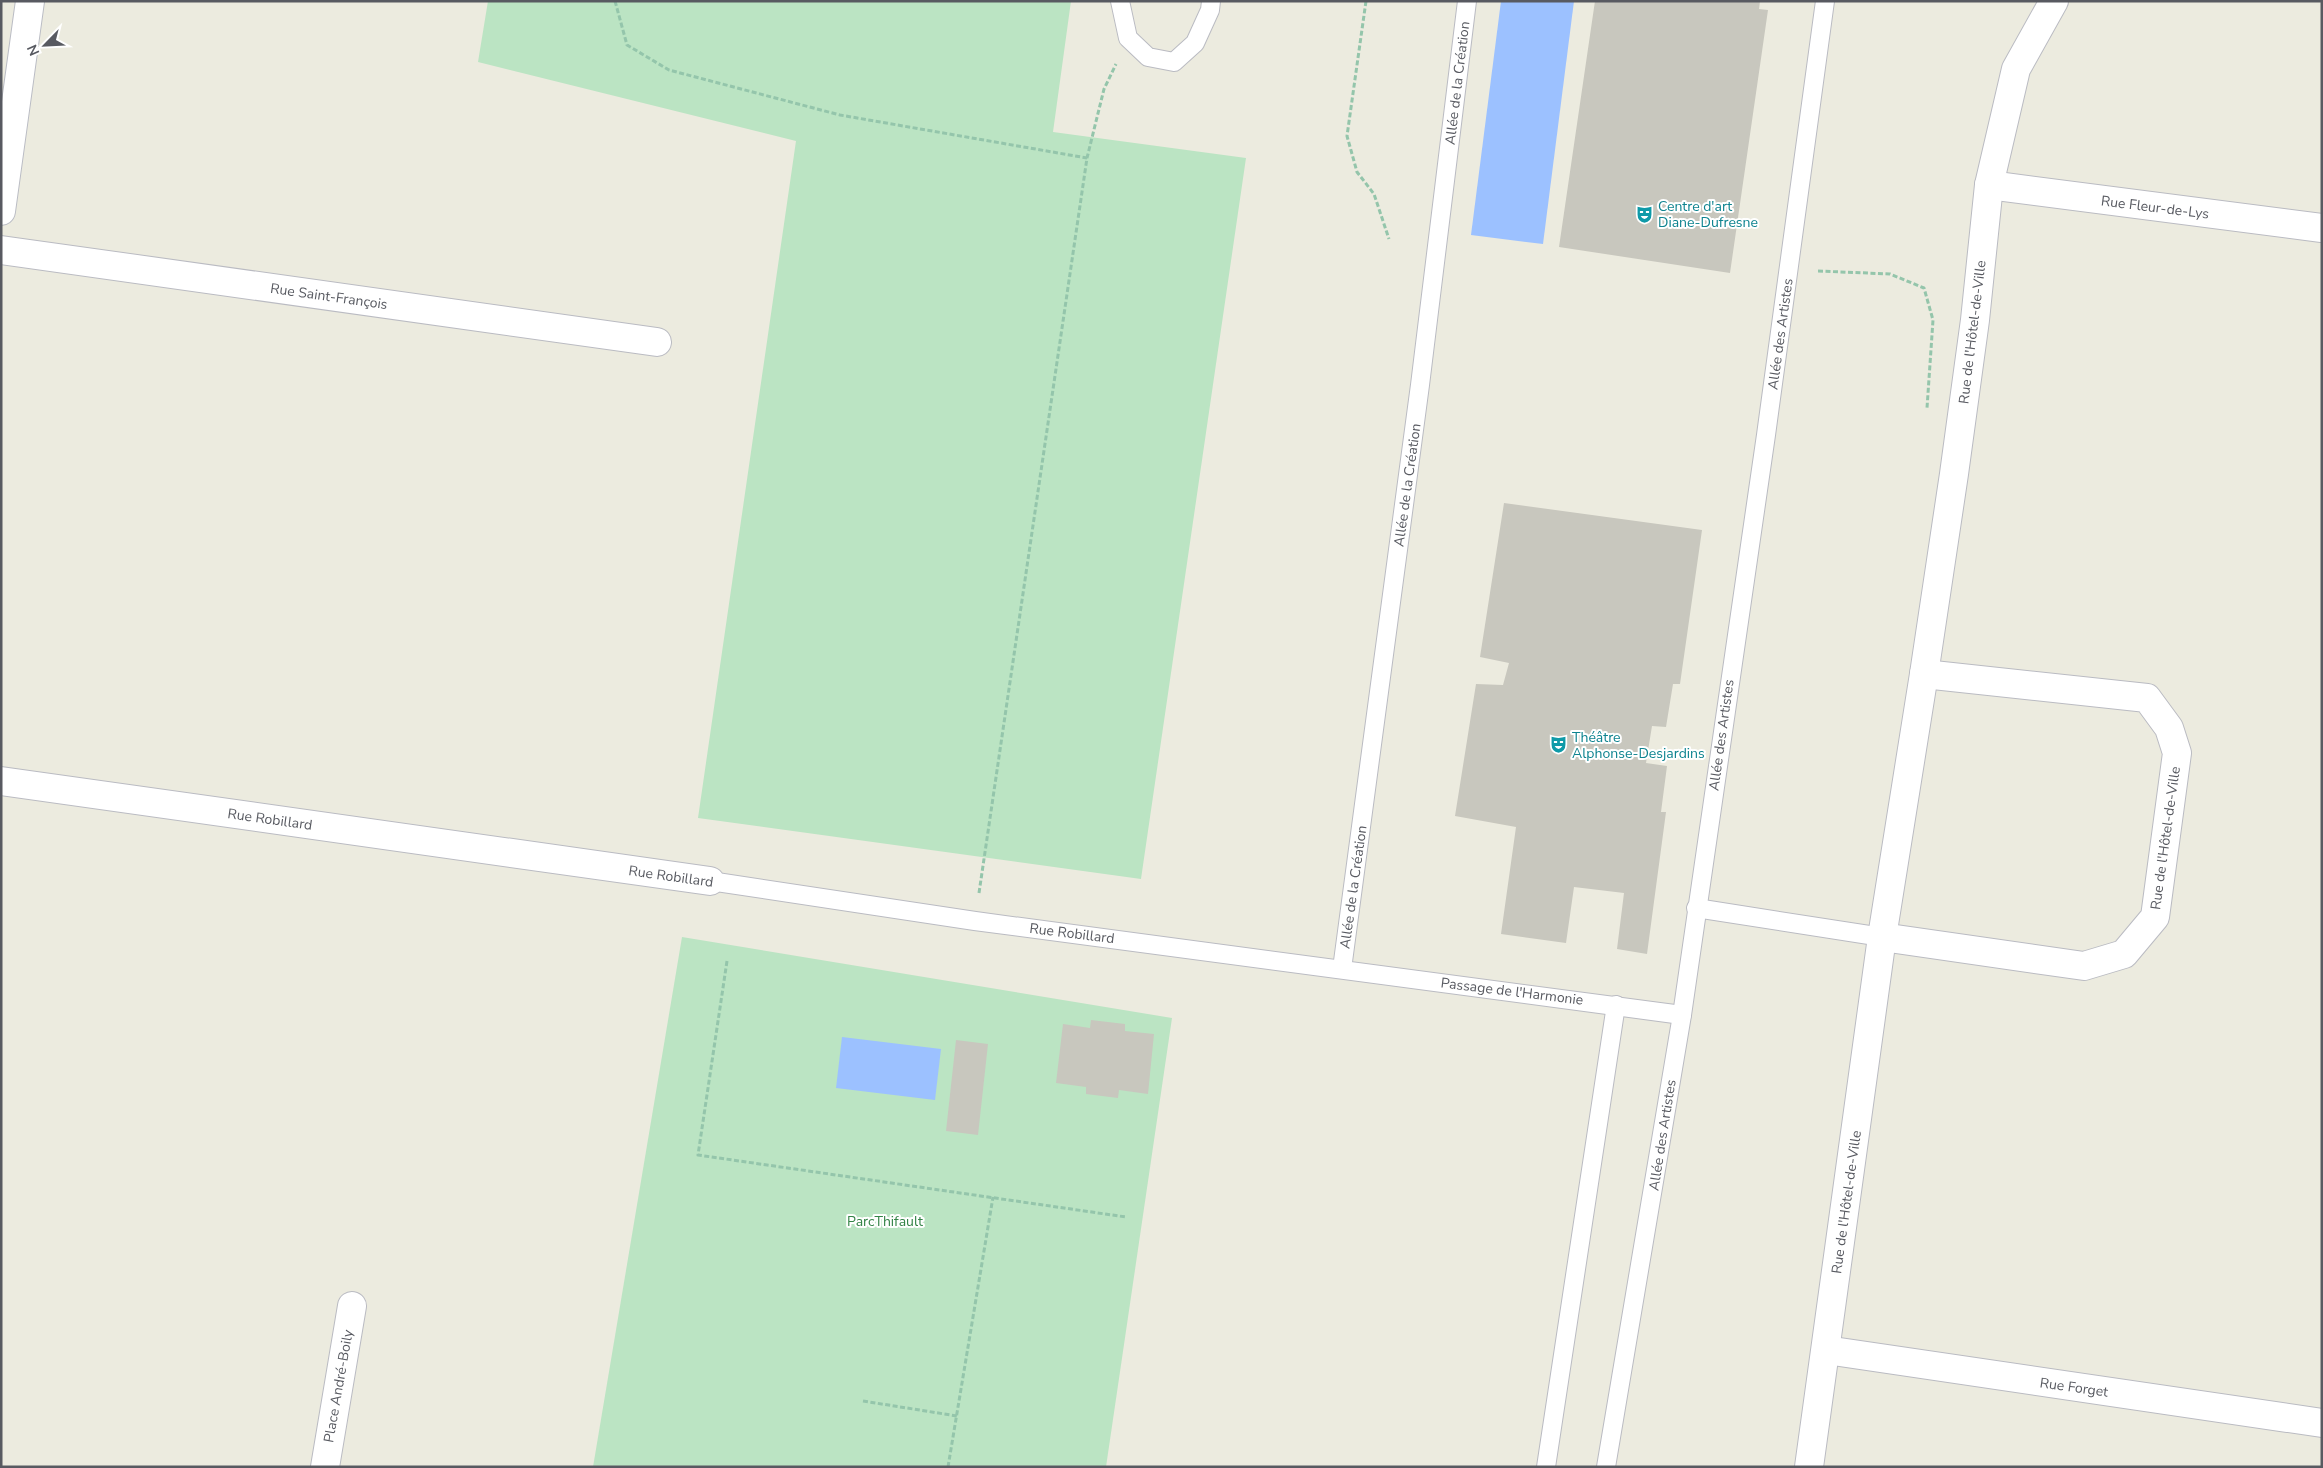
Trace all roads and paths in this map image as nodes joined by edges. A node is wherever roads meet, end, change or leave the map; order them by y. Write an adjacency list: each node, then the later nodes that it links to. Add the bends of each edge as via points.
1 (30, 1): 12 (street)
2 (614, 1): 10 (path, via 627,46 669,70 840,115)
3 (1120, 1): 9 (lane)
4 (1211, 1): 9 (lane, via 1195,43 1174,62 1148,57)
5 (1366, 1): 14 (path, via 1347,136 1357,172 1374,194)
6 (1468, 1): 26 (lane, Allée de la Création)
7 (1826, 1): 16 (lane, Allée des Artistes)
8 (2054, 1): 11 (street, Rue de l'Hôtel-de-Ville, via 2016,68)
9 (1128, 38): 10 (path, via 1104,89)
10 (1088, 158): 23 (path)
11 (1988, 185): 13 (street, Rue Fleur-de-Lys); 19 (street, Rue de l'Hôtel-de-Ville, via 1975,320)
12 (1, 211)
13 (2322, 228)
14 (1389, 239)
15 (1, 250): 17 (street, Rue Saint-François)
16 (1788, 270): 18 (path, via 1890,274 1924,288 1933,320); 22 (lane, Allée des Artistes)
17 (657, 342)
18 (1927, 410)
19 (1924, 674): 24 (street, Rue de l'Hôtel-de-Ville); 24 (street, Rue de l'Hôtel-de-Ville, via 2147,698 2169,728 2177,753 2155,917 2124,954 2084,966)
20 (1, 782): 21 (street, Rue Robillard)
21 (710, 881): 23 (lane, Rue Robillard)
22 (1696, 908): 24 (lane); 28 (lane, Allée des Artistes)
23 (975, 921): 26 (lane, Rue Robillard)
24 (1882, 937): 32 (street, Rue de l'Hôtel-de-Ville)
25 (727, 961): 29 (path, via 698,1155)
26 (1342, 968): 27 (lane, Passage de l'Harmonie)
27 (1616, 1005): 28 (lane, Passage de l'Harmonie); 38 (lane)
28 (1682, 1014): 39 (lane, Allée des Artistes)
29 (993, 1198): 30 (path); 34 (path)
30 (1126, 1217)
31 (352, 1306): 36 (street, Place André-Boily)
32 (1826, 1350): 35 (street, Rue Forget); 40 (street, Rue de l'Hôtel-de-Ville)
33 (863, 1401): 34 (path)
34 (957, 1416): 37 (path)
35 (2322, 1423)
36 (325, 1467)
37 (948, 1467)
38 (1546, 1467)
39 (1606, 1467)
40 (1809, 1467)

